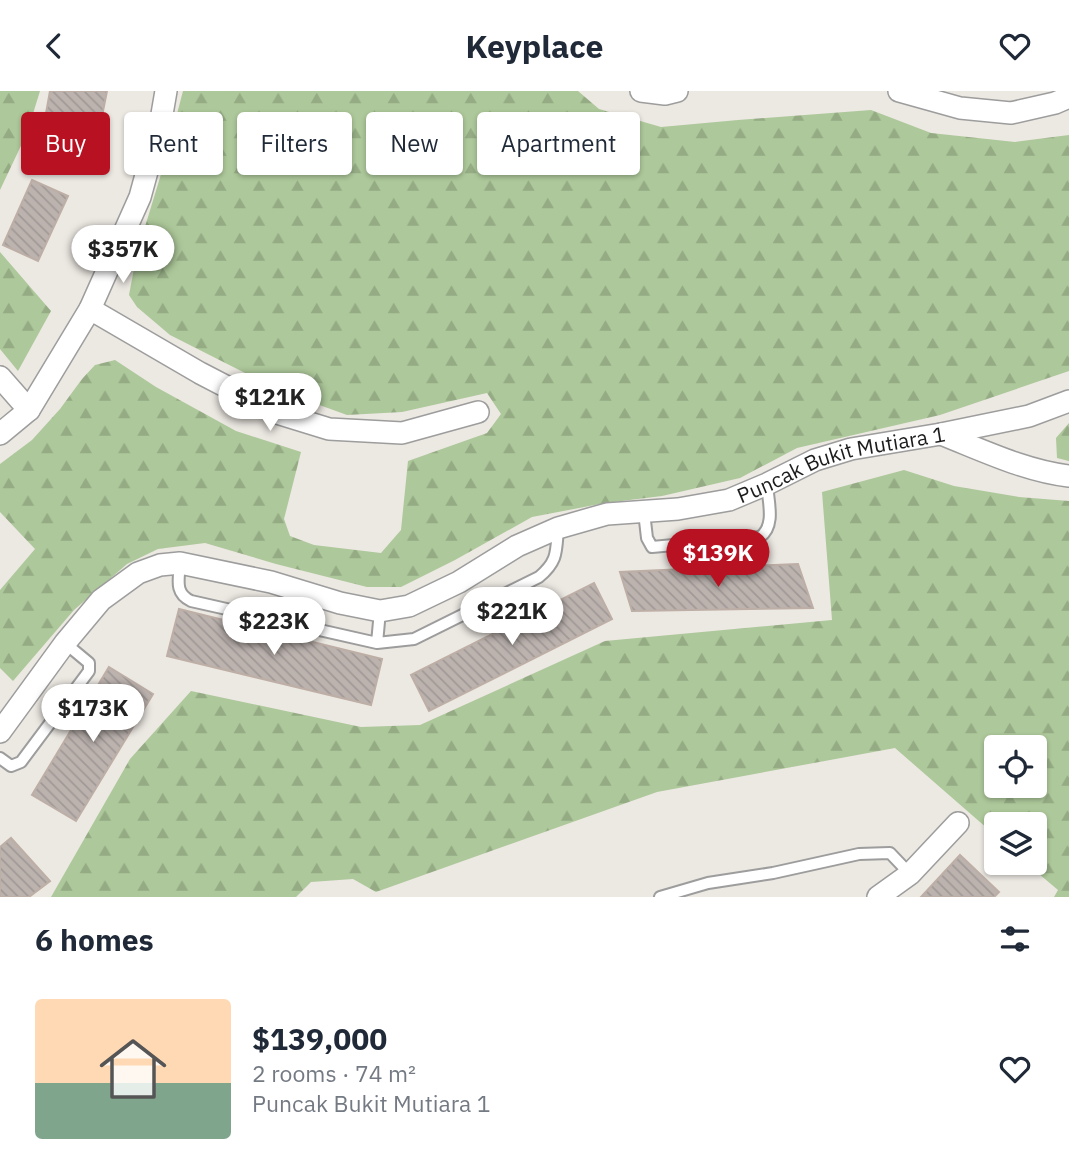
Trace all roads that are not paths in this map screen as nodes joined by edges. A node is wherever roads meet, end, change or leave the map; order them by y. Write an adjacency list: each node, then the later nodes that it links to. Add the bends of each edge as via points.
1 (166, 91): 6 (street, via 140,197)
2 (641, 91): 3 (street)
3 (677, 91)
4 (900, 91): 5 (street, via 960,108 1011,113)
5 (1069, 97)
6 (90, 309): 9 (street); 10 (street, via 277,413 329,429 402,433)
7 (0, 377): 9 (street)
8 (1069, 401): 12 (street, Puncak Bukit Mutiara 1, via 1029,416)
9 (29, 409): 11 (street)
10 (478, 412)
11 (0, 434)
12 (941, 434): 13 (street, via 1036,470); 14 (street, Puncak Bukit Mutiara 1, via 851,449 815,460)
13 (1069, 476)
14 (767, 484): 15 (street, Puncak Bukit Mutiara 1, via 729,500); 15 (lane, via 770,522 761,537 652,547)
15 (644, 512): 16 (street, Puncak Bukit Mutiara 1, via 607,514)
16 (558, 528): 18 (street, Puncak Bukit Mutiara 1, via 410,606); 20 (lane, via 556,556 539,577 414,639)
17 (180, 563): 18 (street, Puncak Bukit Mutiara 1); 19 (street, Puncak Bukit Mutiara 1, via 138,573 120,585); 20 (lane, via 179,590 191,601)
18 (380, 611): 20 (lane)
19 (65, 643): 21 (street, Puncak Bukit Mutiara 1); 22 (lane, via 89,663 89,671 21,762 11,766)
20 (377, 643)
21 (0, 732)
22 (0, 758)
23 (958, 823): 24 (street)
24 (910, 874): 25 (lane, via 890,853 859,854 708,883); 26 (street)
25 (660, 897)
26 (878, 897)

